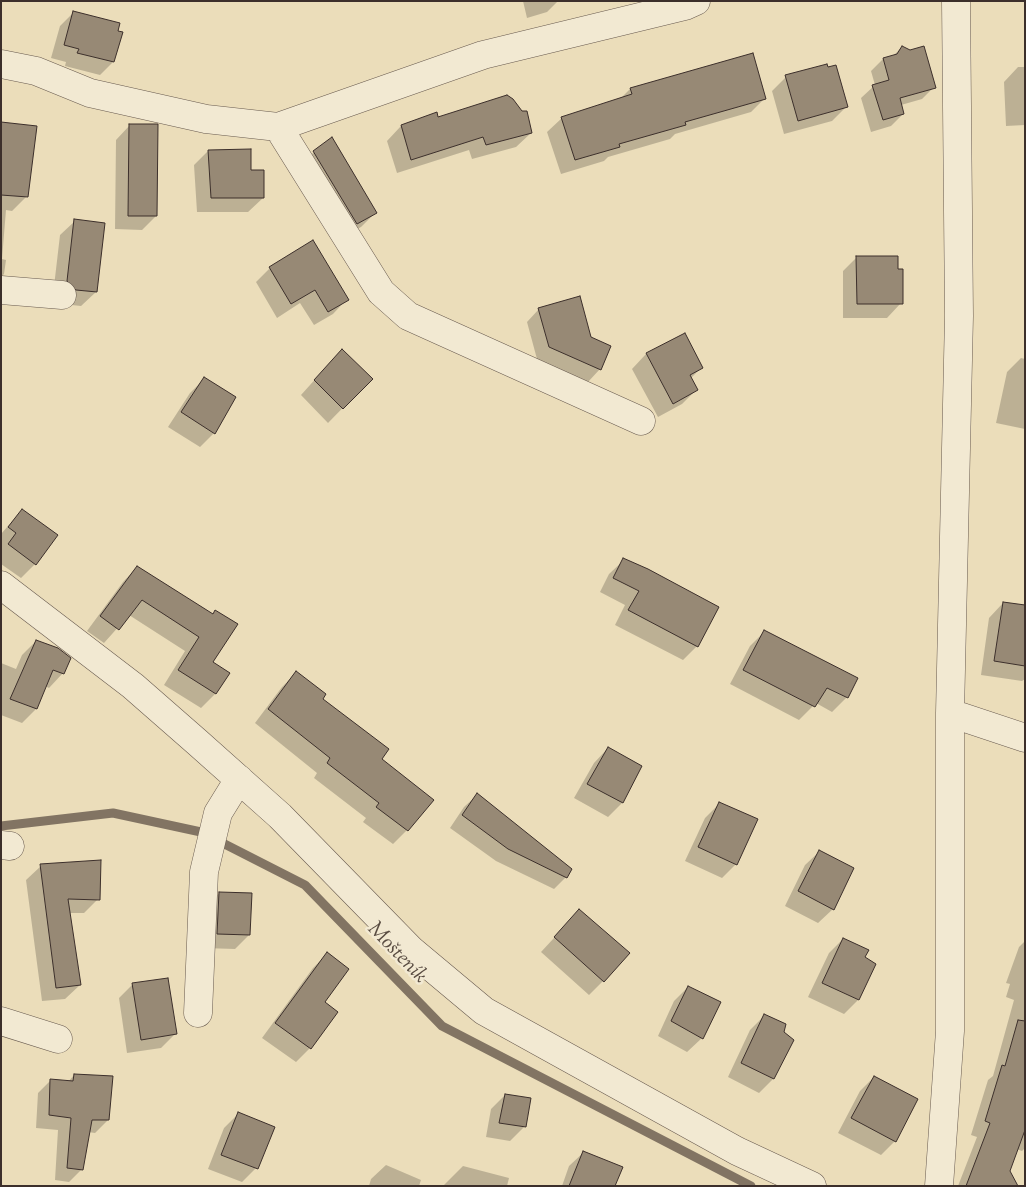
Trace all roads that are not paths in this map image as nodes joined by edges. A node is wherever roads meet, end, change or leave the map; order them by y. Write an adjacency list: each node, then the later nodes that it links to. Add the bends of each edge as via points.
1 (696, 1): 4 (street, via 483,55)
2 (956, 1): 9 (street, via 959,316)
3 (1, 64): 4 (street, via 36,71 90,93 206,119)
4 (278, 127): 7 (street, via 382,292 408,316)
5 (1, 290): 6 (street)
6 (62, 295)
7 (641, 421)
8 (1, 585): 11 (street, via 134,686)
9 (950, 713): 10 (street); 16 (street, via 950,1031)
10 (1025, 738)
11 (239, 779): 12 (street, via 218,813 204,872); 15 (street, via 280,816 411,950 484,1011 737,1151)
12 (198, 1013)
13 (1, 1021): 14 (street)
14 (58, 1039)
15 (812, 1186)
16 (939, 1186)

